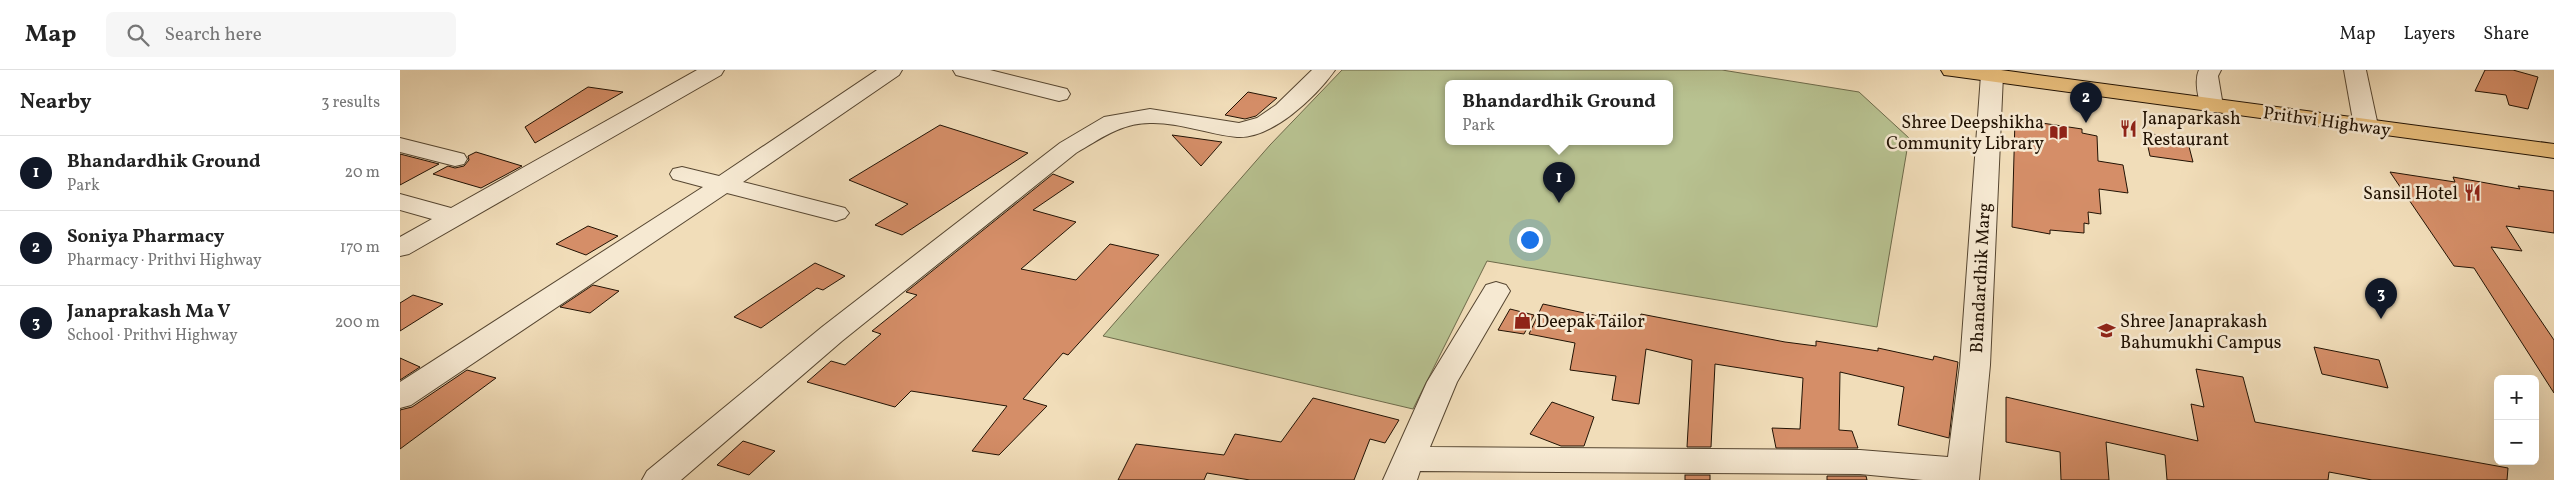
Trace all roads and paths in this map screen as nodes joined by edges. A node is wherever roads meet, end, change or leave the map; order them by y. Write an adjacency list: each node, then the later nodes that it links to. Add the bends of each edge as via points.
1 (713, 70): 19 (street)
2 (891, 70): 16 (street)
3 (964, 70): 9 (street)
4 (1324, 70): 25 (street, via 1284,110 1265,123 1239,130 1150,116 1112,122 1068,148 832,334)
5 (1952, 70): 8 (highway, Prithvi Highway)
6 (2210, 70): 10 (street, via 2207,76)
7 (2355, 70): 11 (street)
8 (2006, 75): 10 (highway, Prithvi Highway); 24 (street, Bhandardhik Marg)
9 (1060, 94)
10 (2212, 106): 11 (highway, Prithvi Highway)
11 (2366, 126): 13 (highway, Prithvi Highway)
12 (405, 150): 14 (street)
13 (2554, 151)
14 (455, 159)
15 (682, 174): 16 (street)
16 (724, 184): 18 (street); 22 (street)
17 (400, 202): 19 (street)
18 (836, 213)
19 (455, 217): 20 (street)
20 (400, 248)
21 (1496, 291): 23 (street, via 1442,382)
22 (400, 397)
23 (1404, 470): 24 (street, via 1860,462)
24 (1962, 476)
25 (659, 480)

